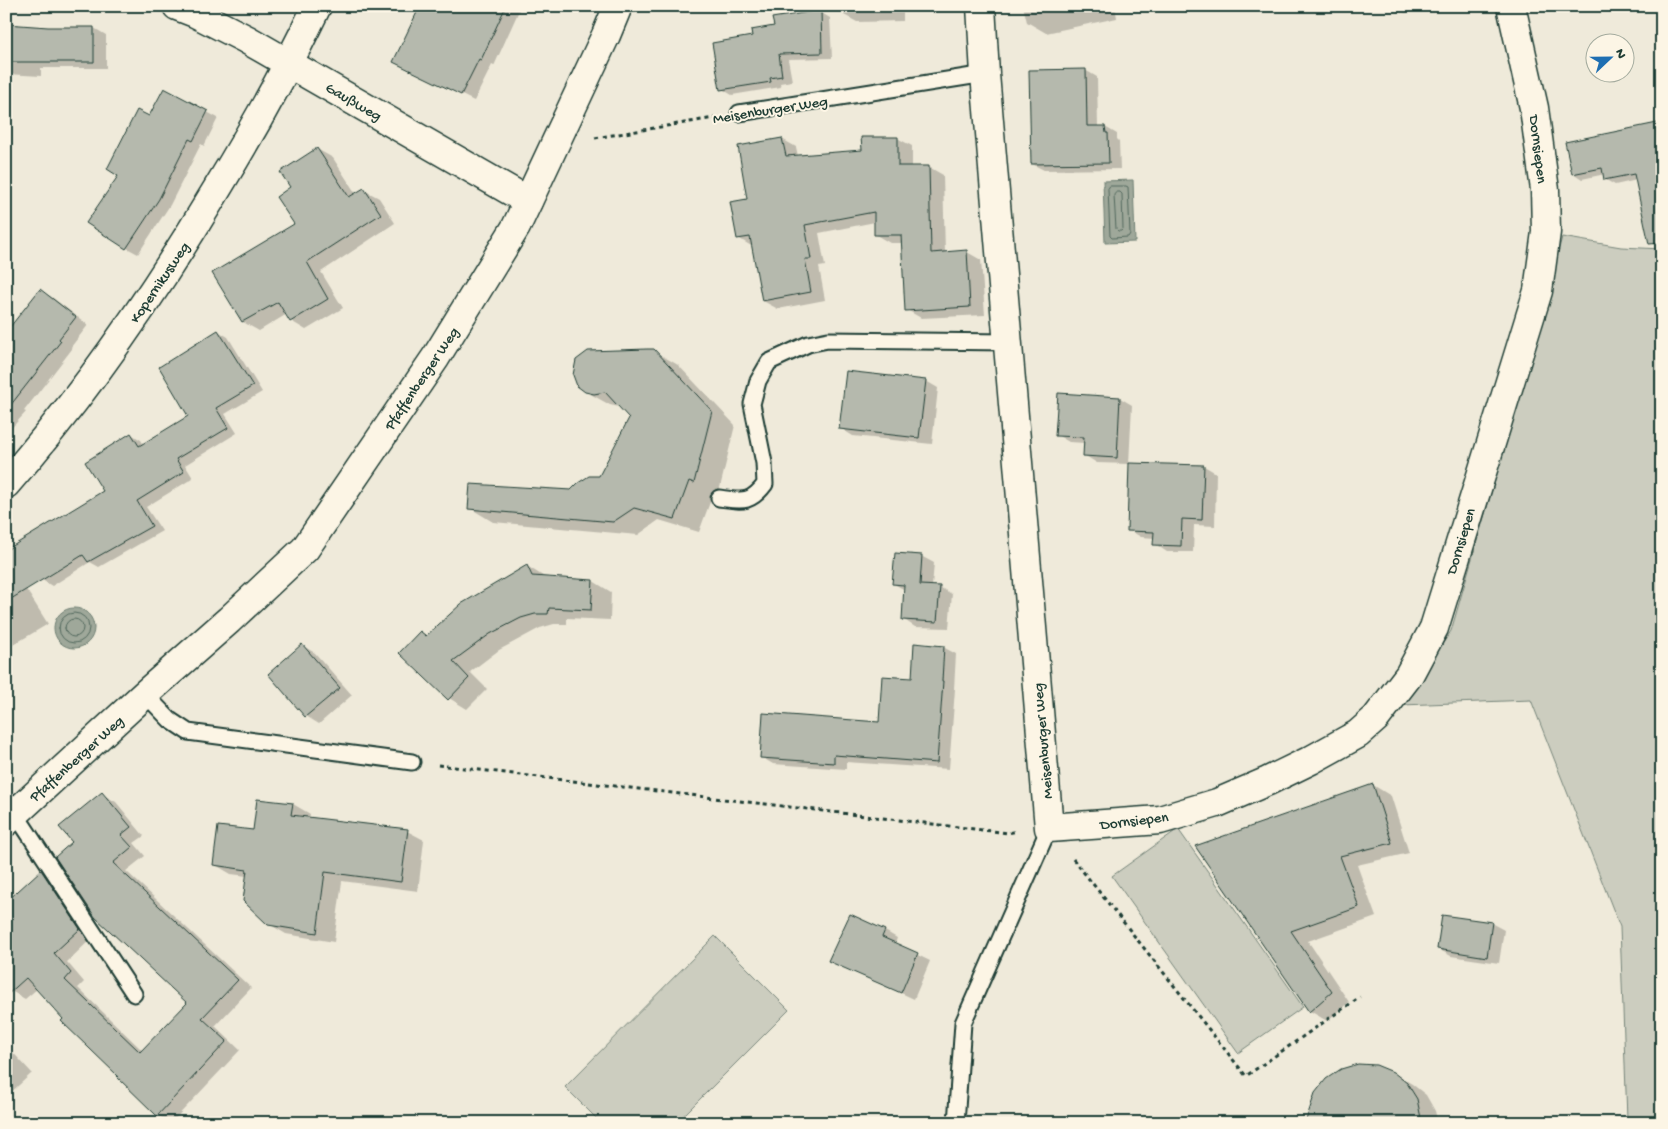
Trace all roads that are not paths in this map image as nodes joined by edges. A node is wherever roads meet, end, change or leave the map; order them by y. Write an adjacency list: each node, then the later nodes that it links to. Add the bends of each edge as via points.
1 (177, 6): 6 (street, Gaußweg)
2 (317, 6): 6 (street, Kopernikusweg)
3 (618, 6): 9 (street, Pfaffenberger Weg)
4 (981, 6): 7 (street, Meisenburger Weg)
5 (1511, 6): 16 (street, Dornsiepen, via 1534,108 1544,190 1546,232 1538,291 1434,628 1409,675 1376,718 1358,734 1311,760 1217,803 1160,820)
6 (288, 63): 9 (street, Gaußweg); 11 (street, Kopernikusweg, via 179,253 120,341)
7 (985, 74): 8 (lane, Meisenburger Weg); 10 (street, Meisenburger Weg)
8 (740, 113)
9 (528, 201): 13 (street, Pfaffenberger Weg, via 516,227 436,357 305,549)
10 (1008, 342): 12 (lane, via 828,340 808,344 769,362 758,380 752,404 765,484 757,495 742,501); 16 (street, Meisenburger Weg)
11 (6, 484)
12 (719, 498)
13 (146, 694): 14 (lane, via 170,720 188,732); 15 (street, Pfaffenberger Weg)
14 (412, 762)
15 (11, 818): 17 (lane)
16 (1049, 828): 18 (lane, Meisenburger Weg, via 963,1023)
17 (134, 994)
18 (956, 1123)

